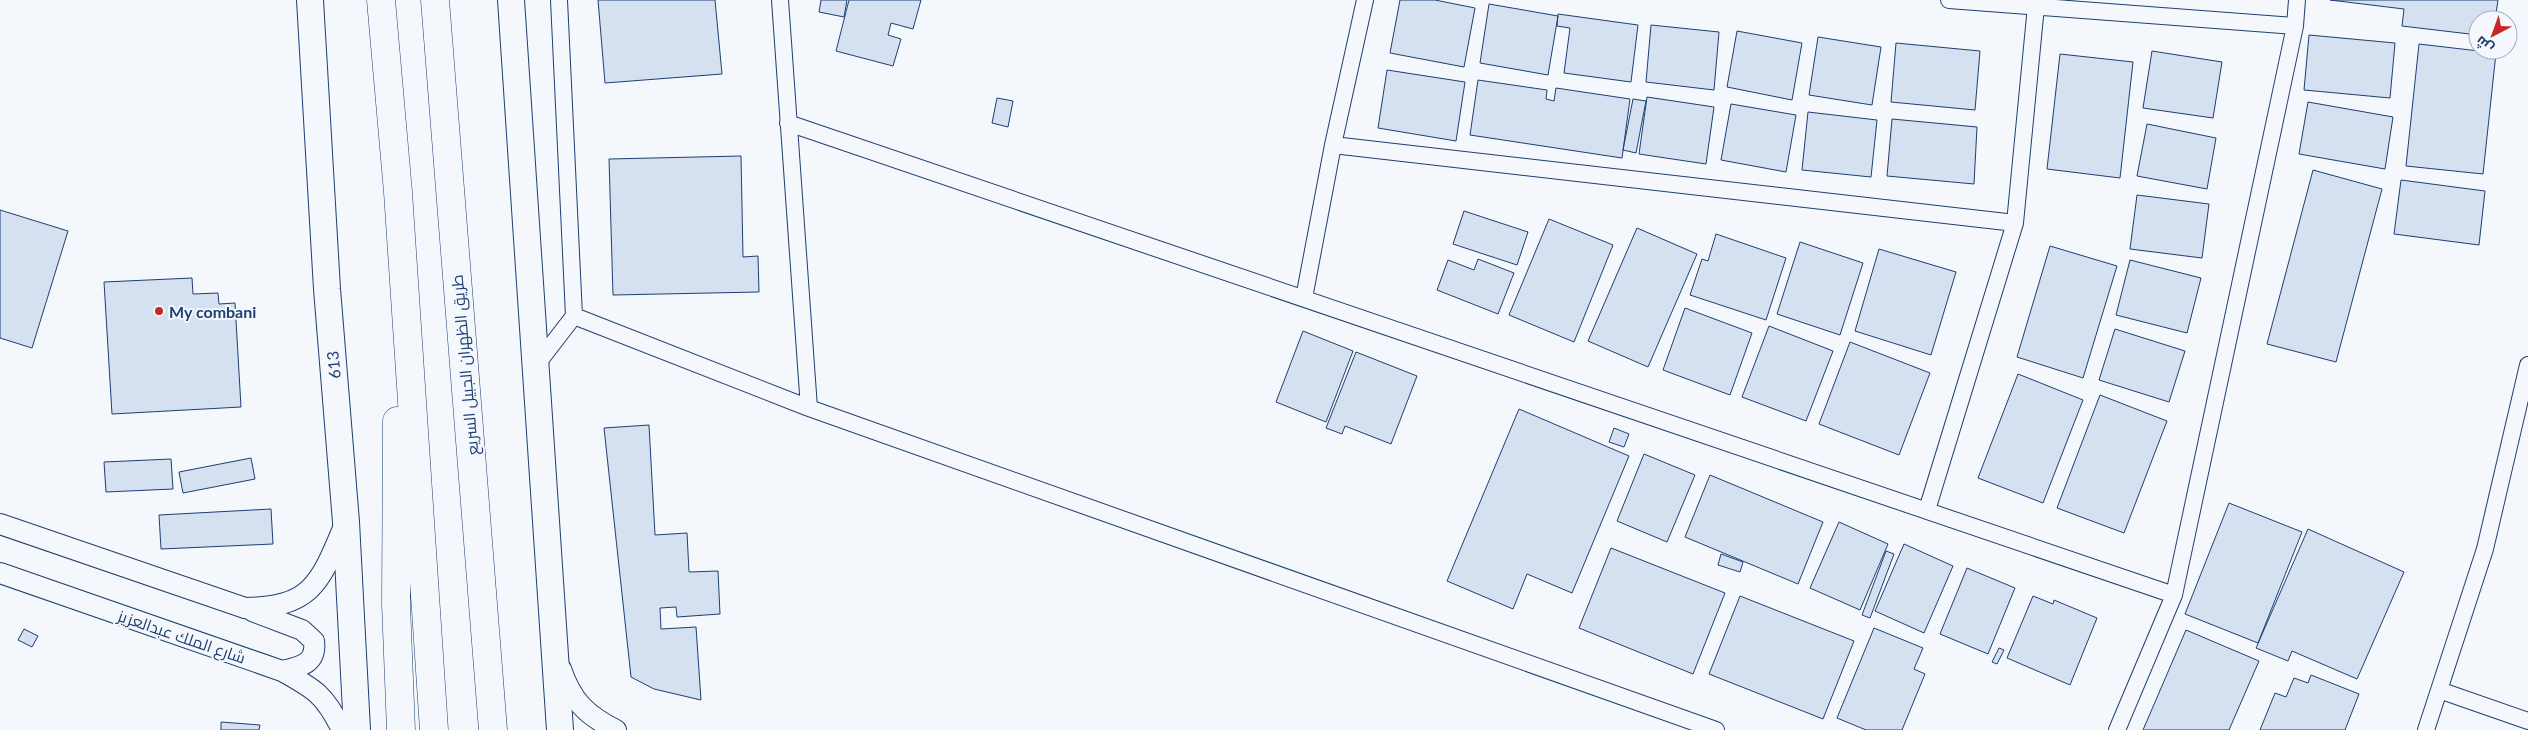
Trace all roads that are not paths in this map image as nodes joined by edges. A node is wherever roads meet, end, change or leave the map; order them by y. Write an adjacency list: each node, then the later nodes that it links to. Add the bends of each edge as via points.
1 (310, 0): 22 (main road, 613, via 327,289)
2 (381, 0): 14 (highway)
3 (436, 0): 35 (highway, طريق الظهران الجبيل السريع)
4 (511, 0): 18 (main road)
5 (560, 0): 17 (street)
6 (780, 0): 12 (street)
7 (1365, 0): 13 (street)
8 (1949, 0): 10 (street)
9 (2298, 0): 11 (street)
10 (2036, 6): 11 (street); 15 (street)
11 (2296, 26): 25 (street)
12 (788, 123): 16 (street); 20 (street)
13 (1333, 145): 15 (street); 16 (street)
14 (398, 192): 33 (highway, via 396,604); 34 (highway)
15 (2015, 224): 21 (street)
16 (1304, 298): 21 (street)
17 (574, 316): 18 (street); 20 (street)
18 (537, 364): 27 (main road)
19 (2528, 365): 29 (street, via 2485,549)
20 (809, 408): 38 (street)
21 (1927, 510): 25 (street)
22 (346, 522): 26 (street, via 320,578 307,592 280,606); 32 (main road, 613)
23 (0, 524): 26 (street)
24 (0, 573): 28 (street, شارع الملك عبدالعزيز)
25 (2174, 594): 39 (street)
26 (245, 608): 28 (street, via 302,630 314,641 314,656 310,662)
27 (555, 649): 36 (main road); 37 (street, via 568,691 585,712)
28 (282, 671): 31 (street, شارع الملك عبدالعزيز, via 322,696)
29 (2439, 690): 30 (street); 40 (street)
30 (2528, 721)
31 (342, 730)
32 (357, 730)
33 (401, 730)
34 (434, 730)
35 (493, 730)
36 (560, 730)
37 (616, 730)
38 (1716, 730)
39 (2117, 730)
40 (2426, 730)

